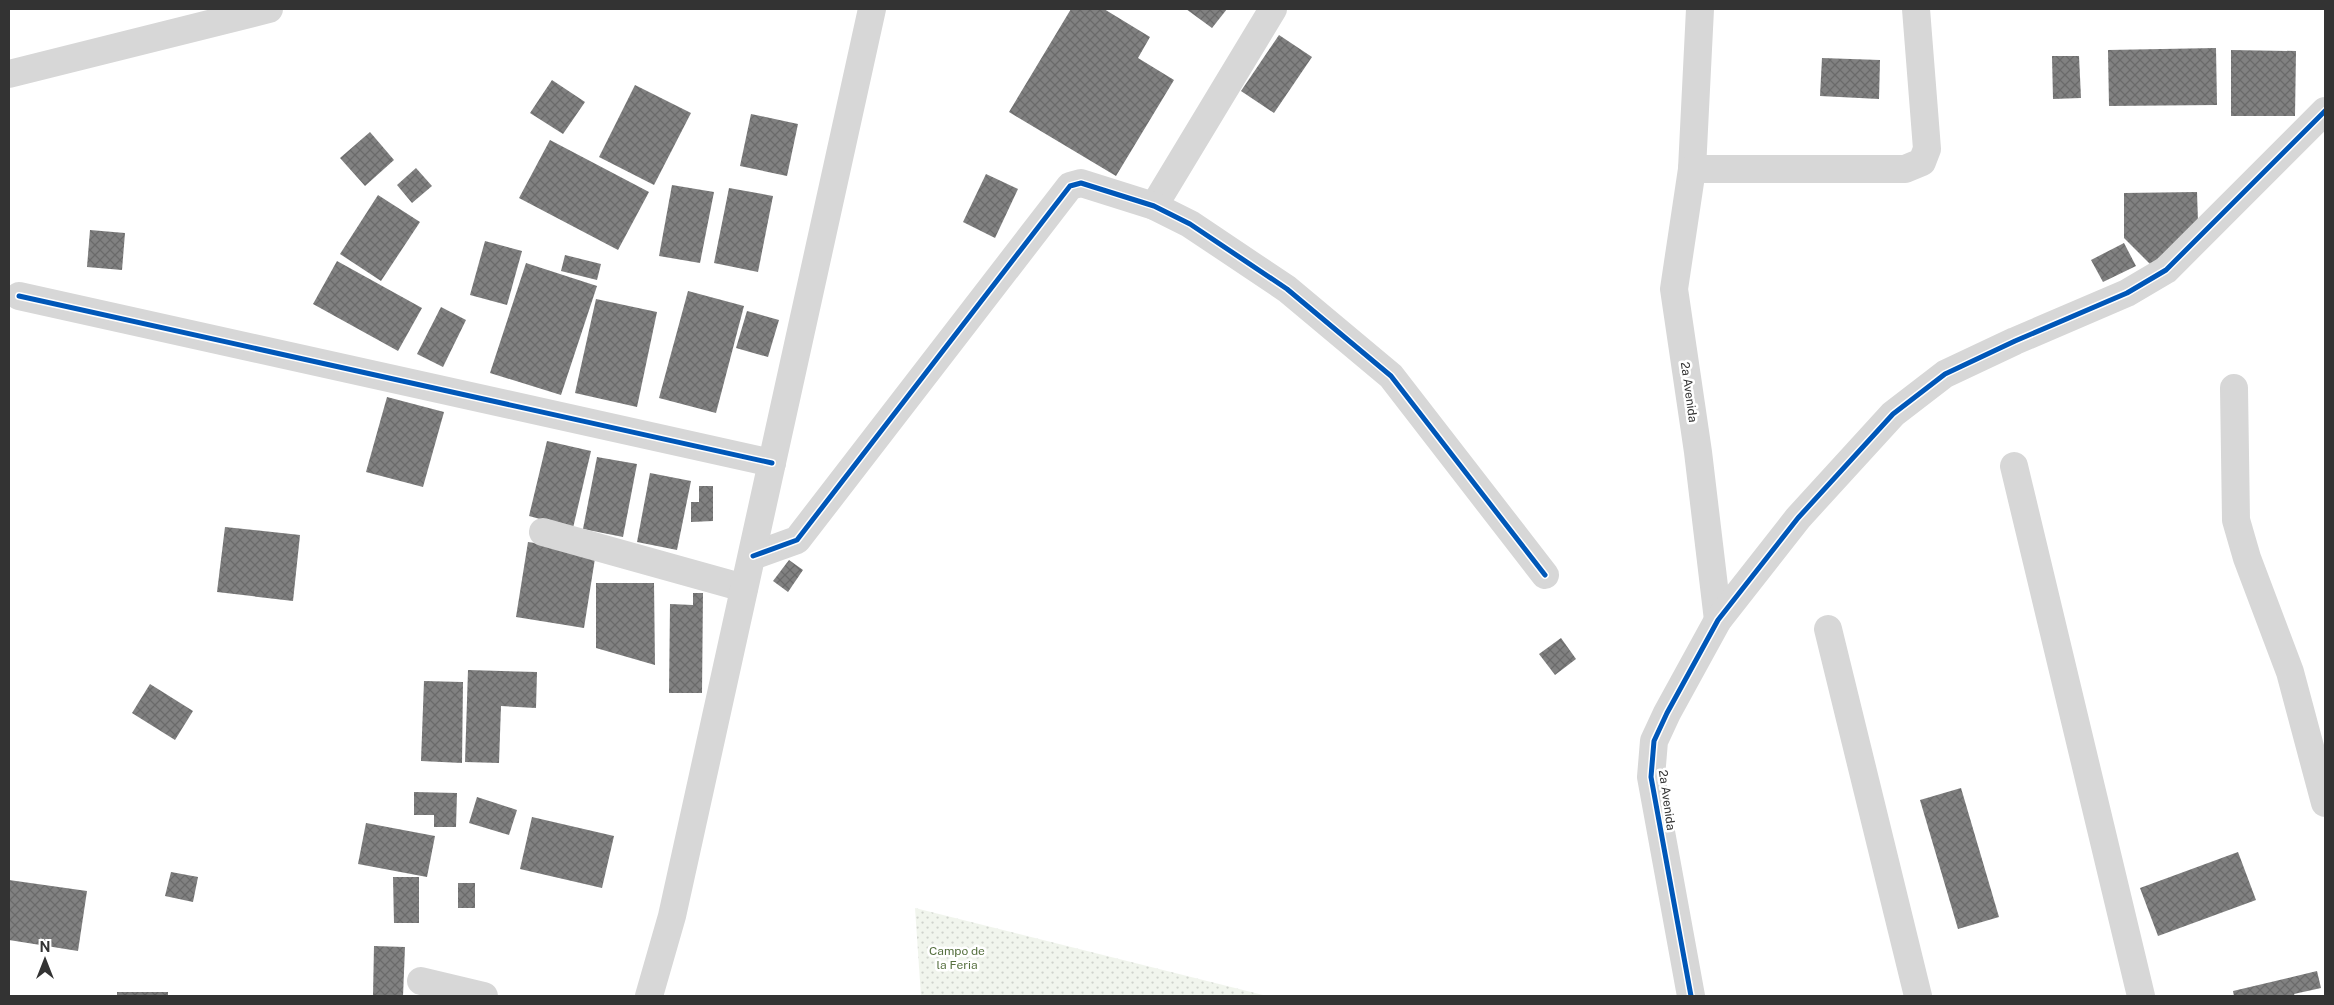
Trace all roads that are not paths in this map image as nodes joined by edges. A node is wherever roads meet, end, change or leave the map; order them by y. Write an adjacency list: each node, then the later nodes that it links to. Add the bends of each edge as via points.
1 (269, 9): 6 (street)
2 (872, 9): 12 (street)
3 (1273, 9): 9 (street)
4 (1700, 9): 8 (street, 2a Avenida)
5 (1916, 9): 8 (street, via 1927,149 1922,162 1905,169)
6 (9, 74)
7 (2323, 117): 18 (street, via 2166,270 2127,293 1945,374 1893,414 1798,518)
8 (1692, 169): 18 (street, 2a Avenida, via 1674,289)
9 (1154, 206): 15 (street, via 1092,184 1070,186 796,540); 16 (street, via 1190,224 1287,289 1391,376)
10 (19, 296): 12 (street)
11 (2234, 388): 20 (street, via 2236,520 2290,672)
12 (772, 463): 15 (street)
13 (2014, 466): 26 (street)
14 (543, 532): 17 (street)
15 (753, 556): 17 (street)
16 (1546, 575)
17 (744, 588): 23 (street, via 672,916)
18 (1718, 620): 24 (street, 2a Avenida, via 1654,741 1651,777)
19 (1828, 630): 25 (street)
20 (2325, 803)
21 (421, 981): 22 (street)
22 (484, 996)
23 (649, 996)
24 (1690, 996)
25 (1918, 996)
26 (2141, 996)

